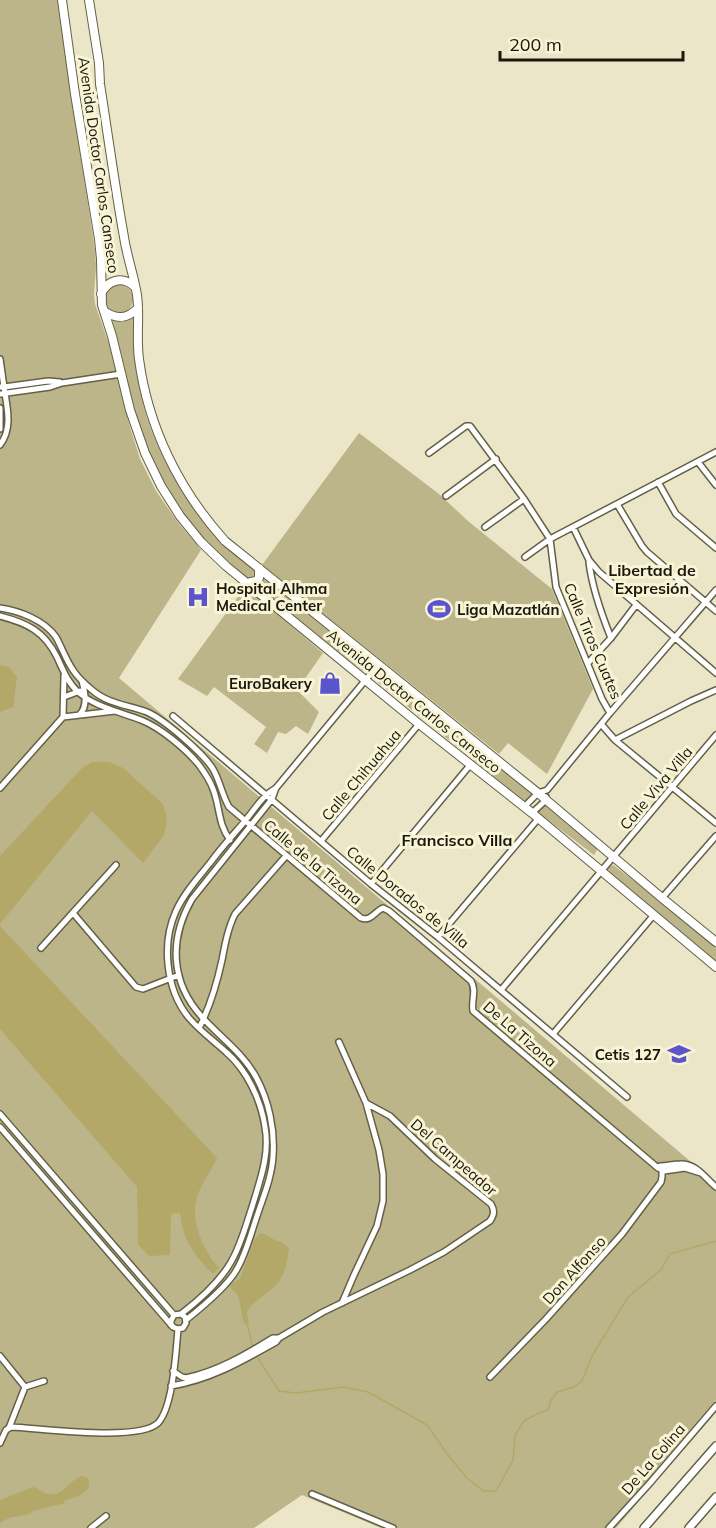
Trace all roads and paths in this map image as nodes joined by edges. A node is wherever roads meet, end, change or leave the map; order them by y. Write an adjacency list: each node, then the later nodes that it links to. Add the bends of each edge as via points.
1 (63, 0): 4 (main road, Avenida Doctor Carlos Canseco, via 99,239)
2 (89, 0): 3 (main road, Avenida Doctor Carlos Canseco, via 123,236)
3 (136, 288): 4 (main road, via 117,280); 5 (main road, Avenida Doctor Carlos Canseco)
4 (101, 294): 6 (main road, Avenida Doctor Carlos Canseco)
5 (138, 308): 6 (main road, via 123,318); 29 (main road, Avenida Doctor Carlos Canseco, via 141,377 163,447 199,509)
6 (104, 311): 8 (main road, Avenida Doctor Carlos Canseco)
7 (0, 359): 10 (street)
8 (121, 374): 9 (street); 31 (main road, Avenida Doctor Carlos Canseco, via 140,440 160,486 190,530)
9 (62, 383): 10 (street); 11 (street)
10 (2, 387): 11 (street)
11 (3, 394): 13 (street)
12 (0, 408): 14 (street)
13 (8, 426): 14 (street); 15 (street)
14 (0, 427)
15 (0, 445)
16 (716, 452): 19 (street)
17 (429, 453): 18 (street, Calle Tiros Cuates, via 468,425)
18 (496, 459): 22 (street); 23 (street, Calle Tiros Cuates)
19 (698, 462): 20 (street); 21 (street)
20 (658, 482): 24 (street); 28 (street, via 675,514)
21 (716, 485)
22 (446, 496)
23 (524, 499): 25 (street); 27 (street, Calle Tiros Cuates)
24 (616, 504): 26 (street); 36 (street, via 647,552)
25 (485, 527)
26 (573, 527): 27 (street); 32 (street)
27 (550, 539): 30 (street); 43 (street, Calle Tiros Cuates, via 556,587)
28 (716, 548)
29 (238, 552): 31 (main road, via 226,551); 33 (main road, Avenida Doctor Carlos Canseco)
30 (525, 557)
31 (220, 560): 34 (main road, Avenida Doctor Carlos Canseco)
32 (589, 560): 37 (street); 42 (street)
33 (259, 568): 34 (main road, via 259,578); 44 (main road, Avenida Doctor Carlos Canseco)
34 (247, 583): 47 (main road, Avenida Doctor Carlos Canseco)
35 (716, 590): 36 (street)
36 (706, 602): 39 (street); 41 (street)
37 (636, 605): 41 (street); 42 (street)
38 (0, 608): 48 (street, via 31,617 51,632)
39 (716, 610)
40 (0, 615): 45 (street, via 40,634)
41 (676, 637): 46 (street); 55 (street)
42 (611, 638): 43 (street)
43 (588, 663): 55 (street, Calle Tiros Cuates)
44 (378, 665): 47 (street); 69 (main road, Avenida Doctor Carlos Canseco)
45 (64, 673): 50 (street); 53 (street)
46 (716, 673)
47 (365, 679): 59 (main road, Avenida Doctor Carlos Canseco); 66 (street)
48 (82, 681): 51 (street); 52 (street)
49 (716, 690): 62 (street)
50 (77, 691): 51 (street); 53 (street)
51 (85, 694): 52 (street); 54 (street); 56 (street, via 85,709)
52 (96, 694): 72 (street, via 163,721 211,766)
53 (64, 697): 58 (street)
54 (115, 711): 56 (street); 73 (street, via 153,726 191,757 207,777)
55 (610, 713): 60 (street)
56 (79, 715): 58 (street)
57 (173, 716): 68 (street, Calle Dorados de Villa)
58 (63, 717): 65 (street)
59 (419, 724): 63 (main road, Avenida Doctor Carlos Canseco); 81 (street, Calle Chihuahua)
60 (601, 724): 62 (street); 67 (street)
61 (716, 735): 64 (street, Calle Viva Villa)
62 (615, 740): 64 (street)
63 (471, 764): 74 (main road, Avenida Doctor Carlos Canseco); 87 (street)
64 (672, 787): 77 (street); 84 (street, Calle Viva Villa)
65 (0, 788)
66 (276, 788): 68 (street); 70 (street)
67 (547, 790): 69 (street); 71 (street)
68 (266, 794): 70 (street, Calle Dorados de Villa); 76 (street)
69 (538, 794): 71 (main road, Avenida Doctor Carlos Canseco); 74 (street)
70 (272, 799): 78 (street); 81 (street, Calle Dorados de Villa)
71 (546, 800): 75 (street); 84 (main road, Avenida Doctor Carlos Canseco)
72 (226, 802): 73 (street); 76 (street)
73 (218, 807): 80 (street)
74 (524, 807): 75 (main road, Avenida Doctor Carlos Canseco)
75 (535, 816): 86 (main road, Avenida Doctor Carlos Canseco); 92 (street)
76 (245, 820): 78 (street); 80 (street)
77 (716, 823)
78 (251, 826): 82 (street); 83 (street, Calle de la Tizona)
79 (716, 836): 88 (street)
80 (229, 839): 82 (street); 97 (street, via 175,913 168,942)
81 (321, 841): 87 (street, Calle Dorados de Villa)
82 (235, 846): 96 (street, via 192,899 183,917 177,944)
83 (286, 856): 89 (street, Calle de la Tizona, via 361,918 370,919 383,908); 99 (street, via 230,923)
84 (614, 856): 86 (street, Calle Viva Villa); 88 (main road, Avenida Doctor Carlos Canseco)
85 (116, 865): 90 (street)
86 (601, 871): 91 (main road, Avenida Doctor Carlos Canseco); 98 (street)
87 (371, 884): 92 (street, Calle Dorados de Villa)
88 (662, 898): 93 (main road, Avenida Doctor Carlos Canseco)
89 (389, 910): 109 (street, De La Tizona, via 471,981 475,991 473,1011)
90 (73, 913): 94 (street); 97 (street, via 136,987 142,989)
91 (653, 916): 95 (main road, Avenida Doctor Carlos Canseco); 101 (street)
92 (438, 937): 98 (street, Calle Dorados de Villa)
93 (716, 942)
94 (41, 948)
95 (716, 968)
96 (179, 975): 97 (street); 99 (street, via 187,997)
97 (170, 978): 100 (street, via 181,1007)
98 (501, 990): 101 (street, Calle Dorados de Villa)
99 (204, 1019): 100 (street); 106 (street, via 249,1066 262,1091)
100 (198, 1028): 106 (street, via 229,1054 244,1073)
101 (553, 1034): 103 (street, Calle Dorados de Villa)
102 (339, 1042): 104 (street)
103 (627, 1097)
104 (366, 1103): 114 (street, via 379,1150 383,1201 377,1226); 114 (street, Del Campeador, via 390,1116 491,1204 494,1216 444,1252)
105 (0, 1114): 108 (street)
106 (267, 1116): 115 (street, via 264,1169 231,1263 210,1288); 116 (street, via 273,1143 271,1169 237,1269)
107 (0, 1128): 110 (street)
108 (46, 1167): 110 (street); 112 (street)
109 (660, 1168): 111 (street, via 685,1168 701,1173); 122 (street, Don Alfonso, via 661,1182 622,1234)
110 (39, 1173): 113 (street)
111 (716, 1187)
112 (107, 1237): 113 (street); 115 (street)
113 (100, 1242): 117 (street)
114 (342, 1303): 119 (street, Del Campeador)
115 (178, 1314): 116 (street); 117 (street)
116 (186, 1320): 118 (street, via 183,1328)
117 (171, 1325): 118 (street)
118 (178, 1329): 121 (street)
119 (252, 1353): 121 (street, Del Campeador, via 198,1375 182,1377); 124 (street, Del Campeador, via 233,1367)
120 (0, 1356): 125 (street)
121 (173, 1371): 124 (street)
122 (490, 1377)
123 (44, 1381): 125 (street)
124 (171, 1386): 127 (street, via 162,1418 144,1431)
125 (25, 1387): 127 (street)
126 (716, 1406): 135 (street, De La Colina)
127 (9, 1428): 128 (street)
128 (0, 1443)
129 (716, 1446): 136 (street)
130 (312, 1494): 134 (street)
131 (716, 1497): 137 (street)
132 (106, 1516): 133 (street)
133 (91, 1528)
134 (393, 1528)
135 (609, 1528)
136 (644, 1528)
137 (689, 1528)

